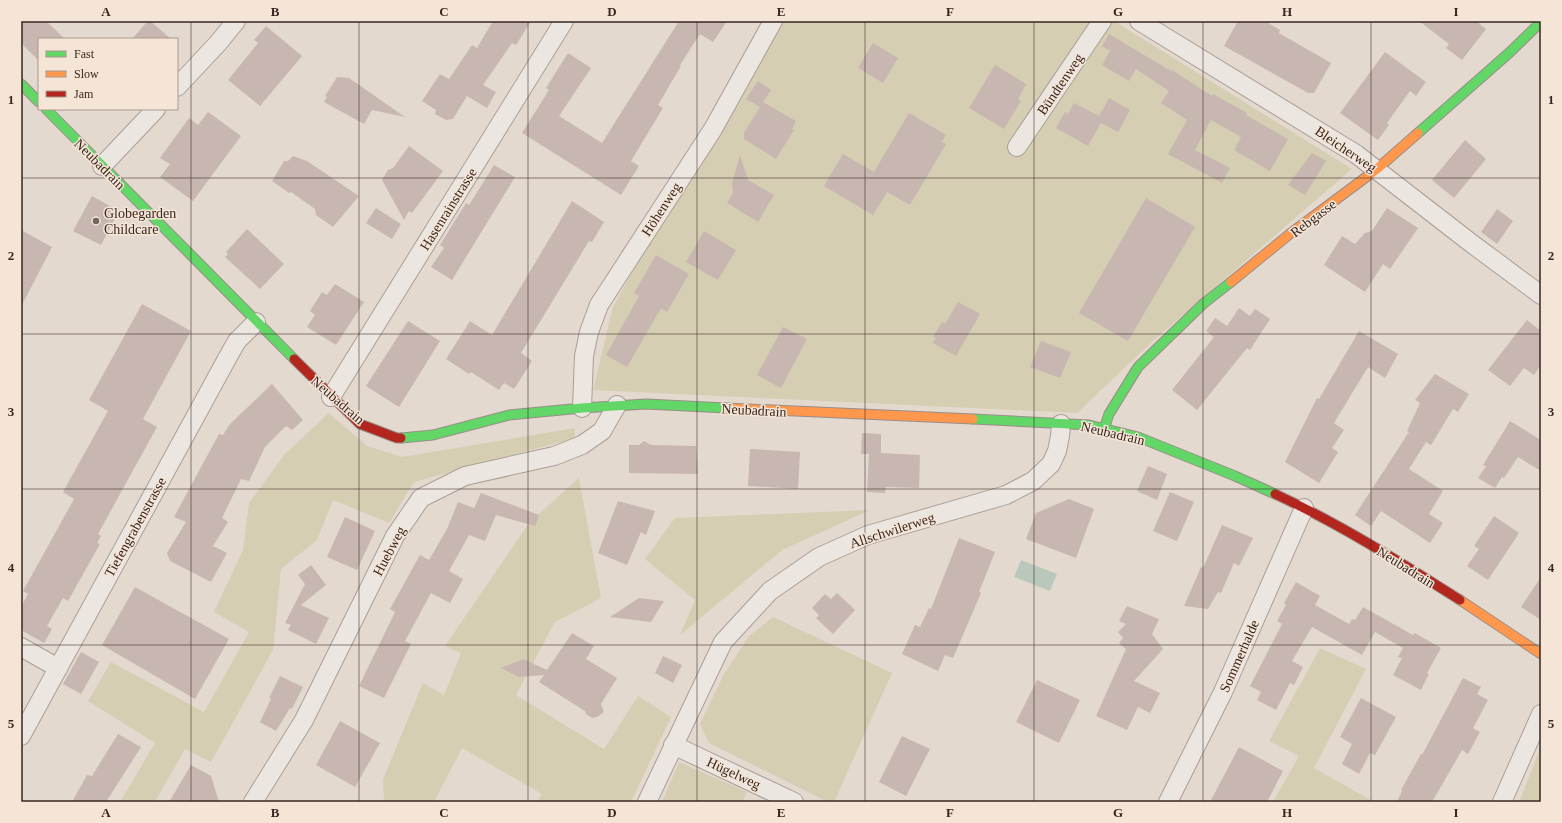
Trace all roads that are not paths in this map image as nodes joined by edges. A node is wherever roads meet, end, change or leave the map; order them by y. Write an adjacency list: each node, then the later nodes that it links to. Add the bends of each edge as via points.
1 (236, 21): 8 (street)
2 (564, 21): 17 (street, Hasenrainstrasse)
3 (772, 21): 19 (street, Höhenweg, via 713,129 599,305 588,332 584,356)
4 (1102, 21): 12 (street, Bündtenweg)
5 (1139, 21): 14 (street, Bleicherweg)
6 (1541, 22): 14 (street, Rebgasse)
7 (21, 84): 9 (street)
8 (178, 86)
9 (38, 101)
10 (47, 110): 13 (street, Neubadrain)
11 (155, 110): 13 (street)
12 (1017, 147)
13 (102, 166): 16 (street, Neubadrain)
14 (1377, 169): 15 (street, Bleicherweg); 21 (street, Rebgasse, via 1203,304 1138,367 1109,414)
15 (1541, 295)
16 (256, 322): 17 (street, Neubadrain); 25 (street, Tiefengrabenstrasse, via 237,341)
17 (332, 397): 19 (street, Neubadrain, via 360,424 397,438 433,435 509,416)
18 (617, 405): 19 (street, Neubadrain); 20 (street, Neubadrain, via 646,404); 29 (street, Huebweg, via 602,431 582,445 554,456 465,476 421,498 394,536 304,720)
19 (582, 408)
20 (1061, 424): 21 (street, Neubadrain, via 1089,425); 28 (street, Allschwilerweg, via 1057,451 1051,464 1033,481 1006,495 868,534 819,557 770,591 723,642)
21 (1104, 429): 22 (street, Neubadrain, via 1144,439 1235,476)
22 (1304, 508): 24 (street, Neubadrain, via 1388,555); 32 (street, Sommerhalde, via 1229,677)
23 (21, 646): 25 (street)
24 (1541, 654)
25 (58, 668): 27 (street, Tiefengrabenstrasse)
26 (1541, 714): 33 (street)
27 (21, 736)
28 (673, 745): 30 (street, Allschwilerweg); 31 (street, Hügelweg)
29 (253, 802)
30 (647, 802)
31 (794, 802)
32 (1168, 802)
33 (1502, 802)

